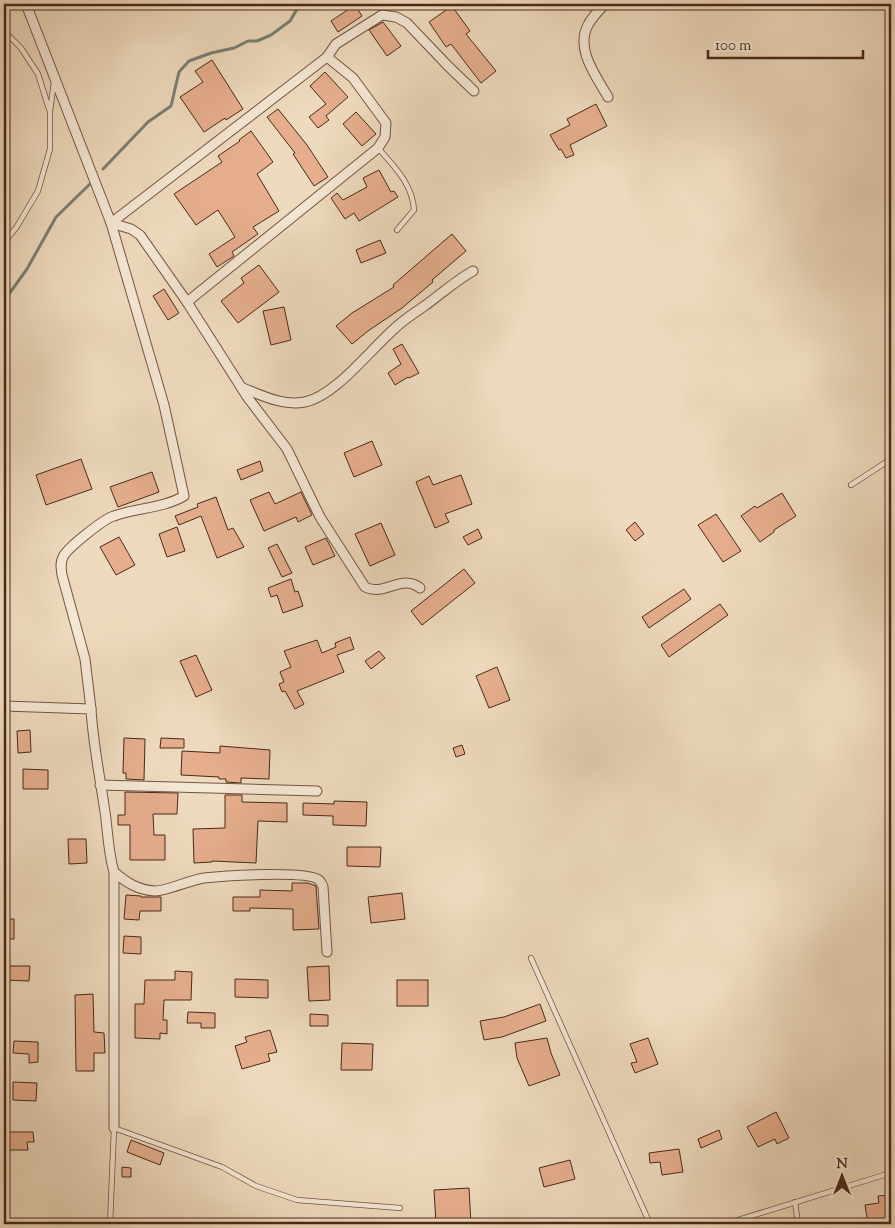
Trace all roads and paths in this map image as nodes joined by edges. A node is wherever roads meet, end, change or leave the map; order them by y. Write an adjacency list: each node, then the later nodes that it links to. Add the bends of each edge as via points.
1 (26, 4): 5 (street)
2 (605, 4): 7 (street, via 588,24 584,46 592,69)
3 (4, 31): 8 (lane, via 21,48 38,74)
4 (327, 57): 6 (street, via 336,44 382,15 396,17 407,23); 9 (street, via 353,78 386,123 385,137); 10 (street)
5 (55, 78): 8 (lane); 10 (street)
6 (474, 91)
7 (608, 97)
8 (50, 111): 12 (lane, via 50,149 38,191)
9 (378, 148): 11 (lane, via 402,176 414,200 414,210); 14 (street)
10 (112, 223): 14 (street, via 131,228 140,235); 20 (street, via 164,405 184,496 111,516 74,544 60,563 86,659)
11 (397, 230)
12 (4, 242)
13 (473, 271): 15 (street, via 402,321 321,397 291,403)
14 (188, 302): 15 (street)
15 (242, 388): 18 (street, via 287,449 320,517 365,587 380,590 408,582)
16 (891, 459): 17 (lane)
17 (851, 485)
18 (420, 588)
19 (4, 706): 20 (street)
20 (91, 709): 21 (street)
21 (100, 785): 22 (street); 23 (street)
22 (317, 791)
23 (114, 872): 24 (street, via 134,887 159,891 203,878 310,876 323,886); 26 (street)
24 (327, 952)
25 (531, 958): 31 (lane)
26 (114, 1128): 29 (lane, via 222,1167 256,1186 297,1200); 30 (lane)
27 (891, 1171): 28 (lane)
28 (795, 1202): 32 (lane); 33 (lane)
29 (400, 1208)
30 (110, 1224)
31 (650, 1224)
32 (725, 1224)
33 (798, 1224)

